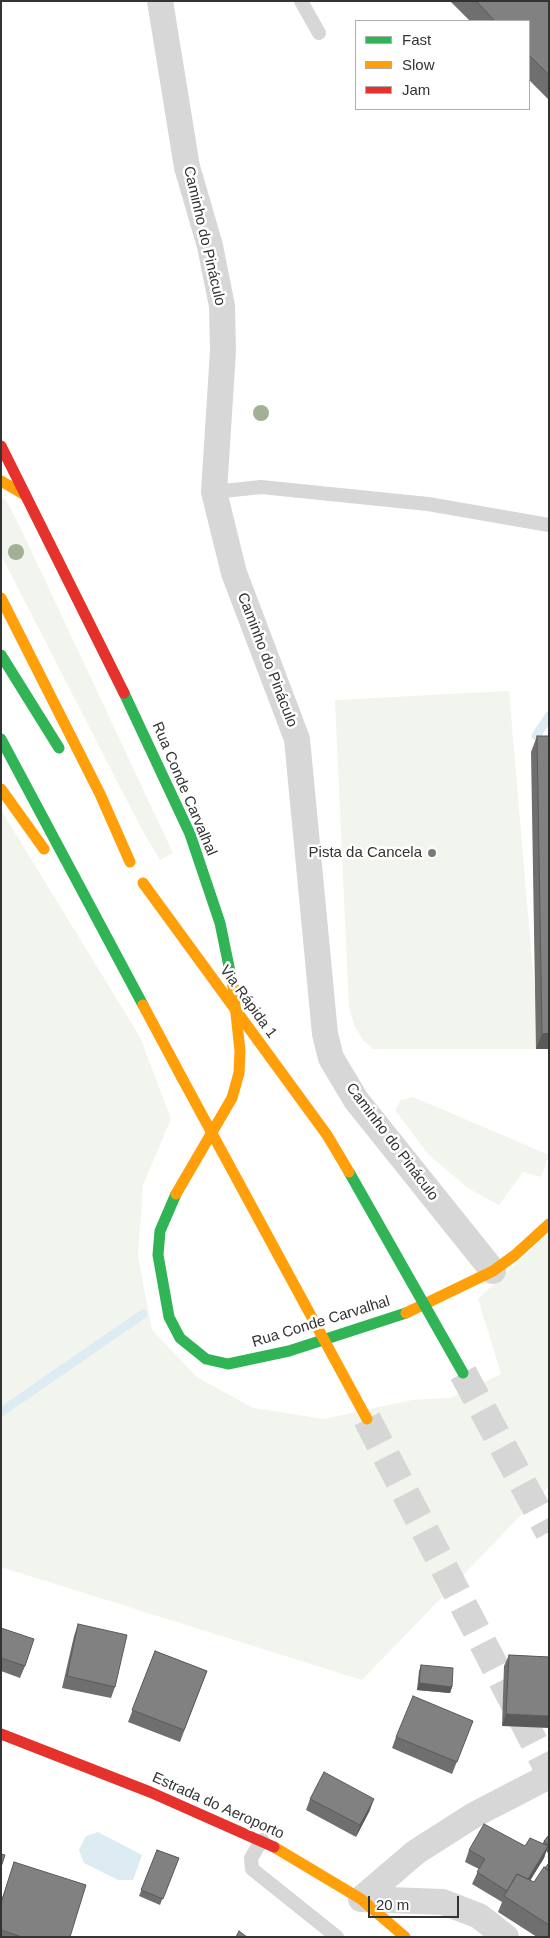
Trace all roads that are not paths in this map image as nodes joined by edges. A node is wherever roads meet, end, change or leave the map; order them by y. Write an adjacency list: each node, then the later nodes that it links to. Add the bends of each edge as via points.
1 (160, 1): 6 (street, Caminho do Pináculo, via 187,167 210,246 222,306 223,351)
2 (301, 1): 3 (lane)
3 (319, 33)
4 (1, 446): 7 (main road, Rua Conde Carvalhal)
5 (1, 481): 7 (main road)
6 (214, 492): 8 (lane, via 261,487 428,504); 18 (street, Caminho do Pináculo, via 234,573 297,739 325,1034 331,1058 356,1100)
7 (25, 495): 18 (main road, Rua Conde Carvalhal, via 139,722 190,834 220,923 234,984 240,1051 239,1073 232,1098 173,1199 160,1231 160,1270 169,1317 180,1338 206,1358 228,1364 289,1350 412,1310)
8 (549, 525)
9 (1, 598): 15 (main road)
10 (1, 655): 12 (main road)
11 (1, 739): 16 (main road)
12 (63, 754)
13 (84, 787): 15 (main road, Via Rápida 1)
14 (1, 789): 16 (main road)
15 (136, 872): 19 (main road, Via Rápida 1, bridge, via 327,1135)
16 (105, 932): 20 (main road, bridge)
17 (549, 1224): 18 (main road, Rua Conde Carvalhal)
18 (493, 1271)
19 (463, 1373)
20 (367, 1418)
21 (1, 1734): 23 (main road, Estrada do Aeroporto)
22 (549, 1776): 24 (street, via 474,1815 416,1852)
23 (262, 1840): 24 (main road, Estrada do Aeroporto); 25 (lane, via 251,1858 252,1869)
24 (361, 1899): 26 (main road, Estrada do Aeroporto); 27 (street, via 443,1902 479,1916)
25 (337, 1937)
26 (405, 1937)
27 (506, 1937)

